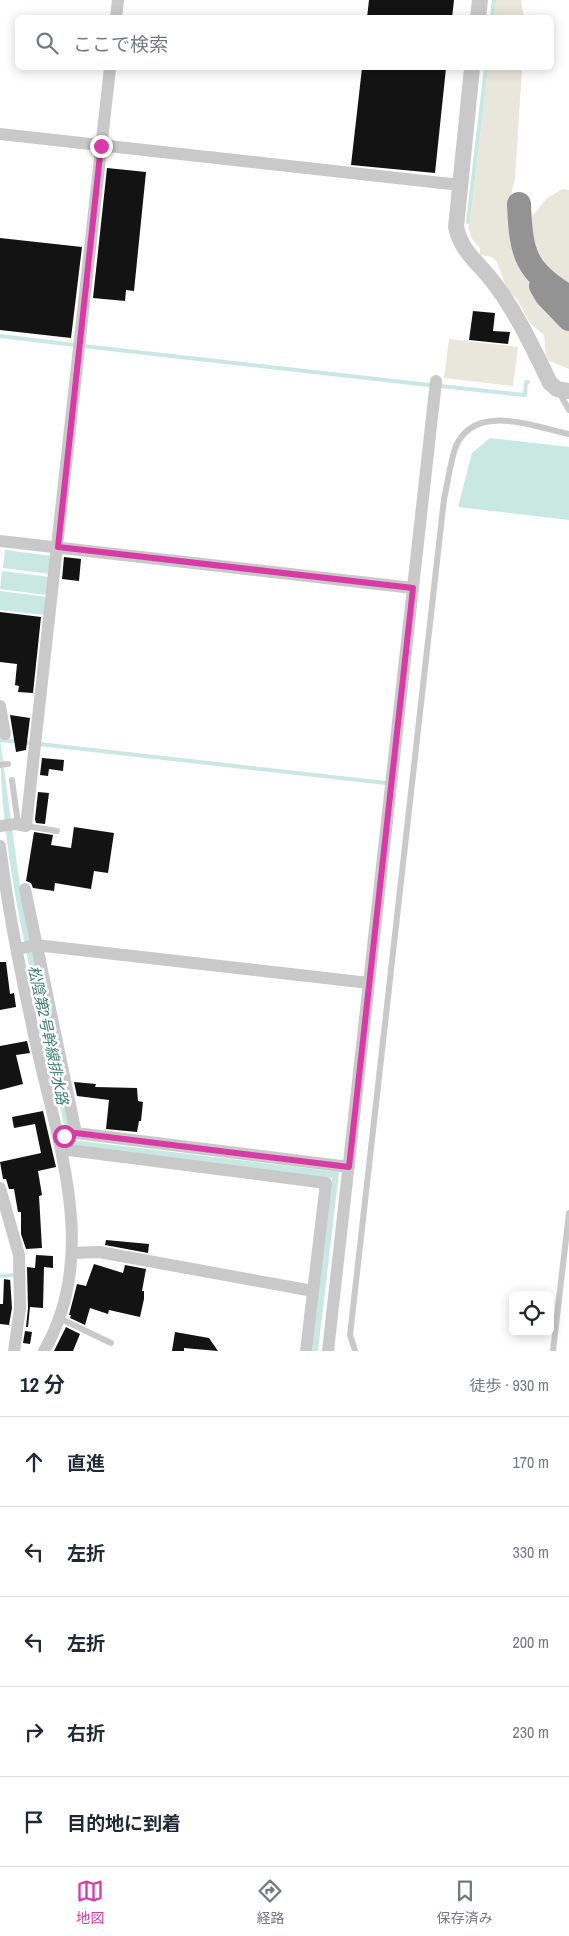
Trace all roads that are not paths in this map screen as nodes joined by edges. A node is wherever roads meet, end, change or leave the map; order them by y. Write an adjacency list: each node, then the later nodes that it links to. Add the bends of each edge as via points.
1 (118, 0): 3 (street)
2 (480, 0): 4 (street)
3 (116, 15)
4 (478, 15)
5 (110, 70): 8 (street)
6 (472, 70): 9 (street)
7 (0, 134): 8 (street)
8 (101, 146): 9 (street); 19 (street)
9 (460, 185): 15 (street, via 456,228 459,241 490,278 522,327 550,383)
10 (520, 204): 11 (highway, via 520,235)
11 (530, 267): 12 (highway, via 550,286); 13 (highway, via 547,296)
12 (569, 297)
13 (569, 319)
14 (436, 381): 20 (street)
15 (563, 390): 16 (lane)
16 (569, 410)
17 (569, 434): 43 (lane, via 491,420 479,423 456,445 444,499 350,1335)
18 (0, 541): 19 (street)
19 (58, 547): 20 (street); 24 (street)
20 (413, 588): 30 (street)
21 (0, 706): 22 (street)
22 (3, 727)
23 (12, 780): 24 (lane)
24 (20, 825): 25 (street); 26 (lane)
25 (1, 826)
26 (57, 831)
27 (0, 846): 29 (street)
28 (25, 889): 29 (street)
29 (27, 947): 30 (street); 31 (street); 31 (street)
30 (369, 983): 32 (street)
31 (67, 1138): 32 (street); 35 (street); 36 (street, via 326,1182)
32 (349, 1167): 42 (street)
33 (0, 1188): 39 (street, via 19,1255 20,1308)
34 (569, 1213): 44 (lane)
35 (73, 1253): 36 (street, via 99,1252); 37 (street)
36 (313, 1291): 41 (street)
37 (60, 1318): 38 (lane); 40 (street)
38 (111, 1343)
39 (14, 1351)
40 (44, 1351)
41 (306, 1351)
42 (328, 1351)
43 (355, 1351)
44 (553, 1351)

